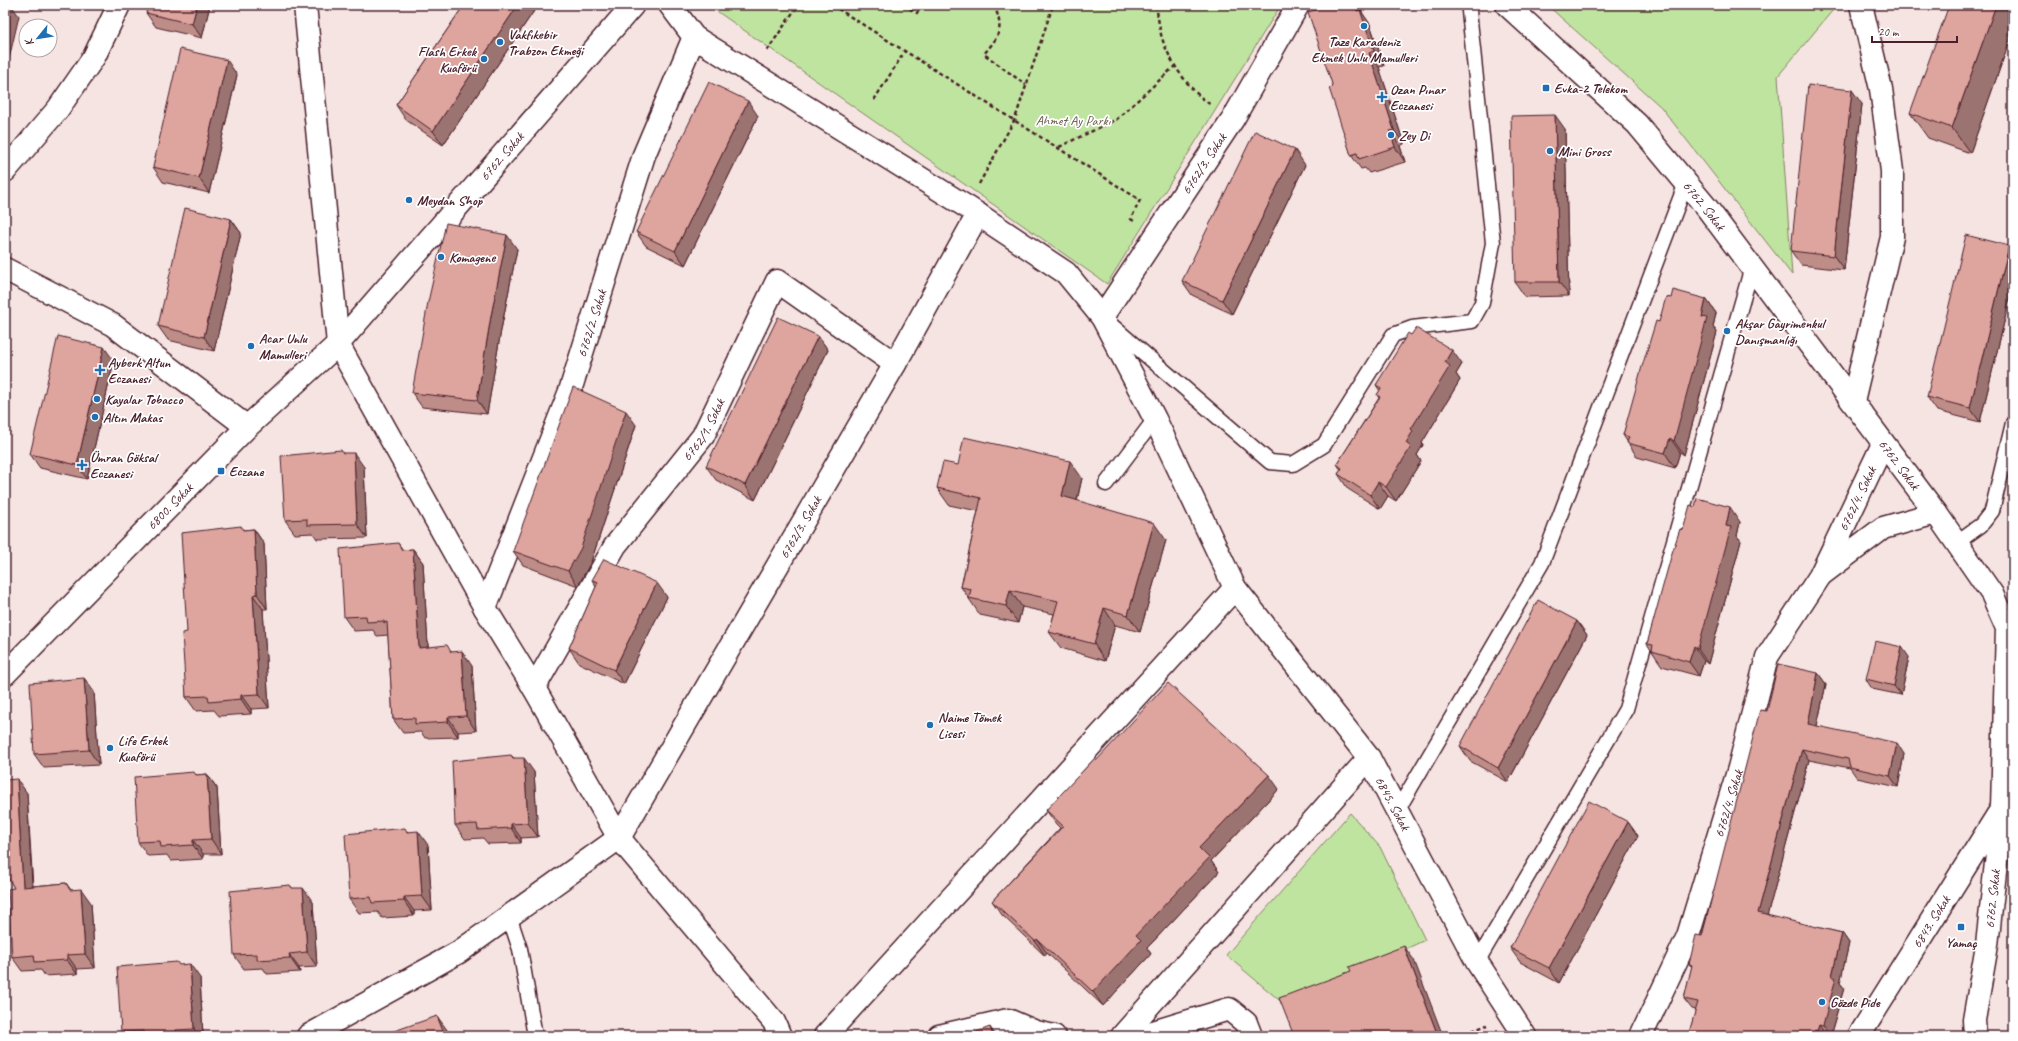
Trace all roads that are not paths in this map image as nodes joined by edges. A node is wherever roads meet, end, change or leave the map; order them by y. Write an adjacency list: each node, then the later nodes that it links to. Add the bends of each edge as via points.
1 (119, 5): 10 (street, via 94,57 58,109)
2 (305, 5): 16 (street)
3 (633, 5): 16 (street, 6762. Sokak)
4 (670, 5): 9 (street)
5 (1298, 5): 15 (street, 6762/3. Sokak, via 1233,119)
6 (1470, 5): 15 (lane, via 1494,243 1482,303 1472,321 1412,328 1393,335 1324,445 1293,464 1270,462)
7 (1507, 5): 11 (street, 6762. Sokak, via 1637,124)
8 (1861, 5): 18 (street, via 1881,89 1892,171 1892,237)
9 (694, 37): 12 (street, 6845. Sokak); 28 (street, 6762/2. Sokak, via 644,155 570,391)
10 (5, 172)
11 (1686, 183): 13 (street, 6762. Sokak); 34 (lane, via 1542,563)
12 (972, 211): 15 (street, 6845. Sokak, via 1066,273); 17 (street, 6762/3. Sokak)
13 (1752, 267): 18 (street, 6762. Sokak); 37 (lane, via 1626,709)
14 (5, 269): 21 (street, via 113,325)
15 (1102, 317): 19 (street, 6845. Sokak)
16 (338, 344): 21 (street, 6800. Sokak); 28 (street)
17 (895, 364): 31 (street, 6762/1. Sokak, via 777,281 703,436 615,546); 35 (street, 6762/3. Sokak)
18 (1852, 401): 22 (street, 6762. Sokak)
19 (1155, 419): 23 (lane); 27 (street, 6845. Sokak)
20 (2013, 422): 25 (lane, via 1992,511 1981,525)
21 (247, 427): 30 (street, 6800. Sokak)
22 (1884, 444): 24 (street, 6762. Sokak); 26 (street, 6762/4. Sokak)
23 (1106, 484)
24 (1936, 512): 25 (street, 6762. Sokak); 26 (street, 6762/4. Sokak, via 1883,528)
25 (1956, 543): 29 (street, 6762. Sokak, via 1992,594)
26 (1820, 576): 48 (street, 6762/4. Sokak, via 1767,657 1739,768 1688,936)
27 (1235, 588): 32 (street, 6845. Sokak); 41 (street)
28 (484, 608): 31 (street)
29 (2006, 608): 33 (street, 6762. Sokak)
30 (5, 674)
31 (534, 688): 35 (street)
32 (1369, 758): 34 (street, 6845. Sokak); 44 (street)
33 (2002, 808): 49 (street, 6843. Sokak); 50 (street, 6762. Sokak, via 1987,945 1974,1020)
34 (1397, 811): 37 (street, 6845. Sokak)
35 (619, 838): 36 (street); 40 (street, via 774,1022)
36 (509, 916): 38 (street, via 459,952); 39 (lane, via 520,949)
37 (1477, 962): 47 (street, 6845. Sokak)
38 (308, 1036)
39 (535, 1036)
40 (780, 1036)
41 (825, 1036)
42 (939, 1036): 43 (street, via 1008,1020 1036,1032)
43 (1054, 1036)
44 (1122, 1036)
45 (1140, 1036): 46 (street, via 1229,1009 1246,1023)
46 (1251, 1036)
47 (1525, 1036)
48 (1640, 1036)
49 (1860, 1036)
50 (1975, 1036)

